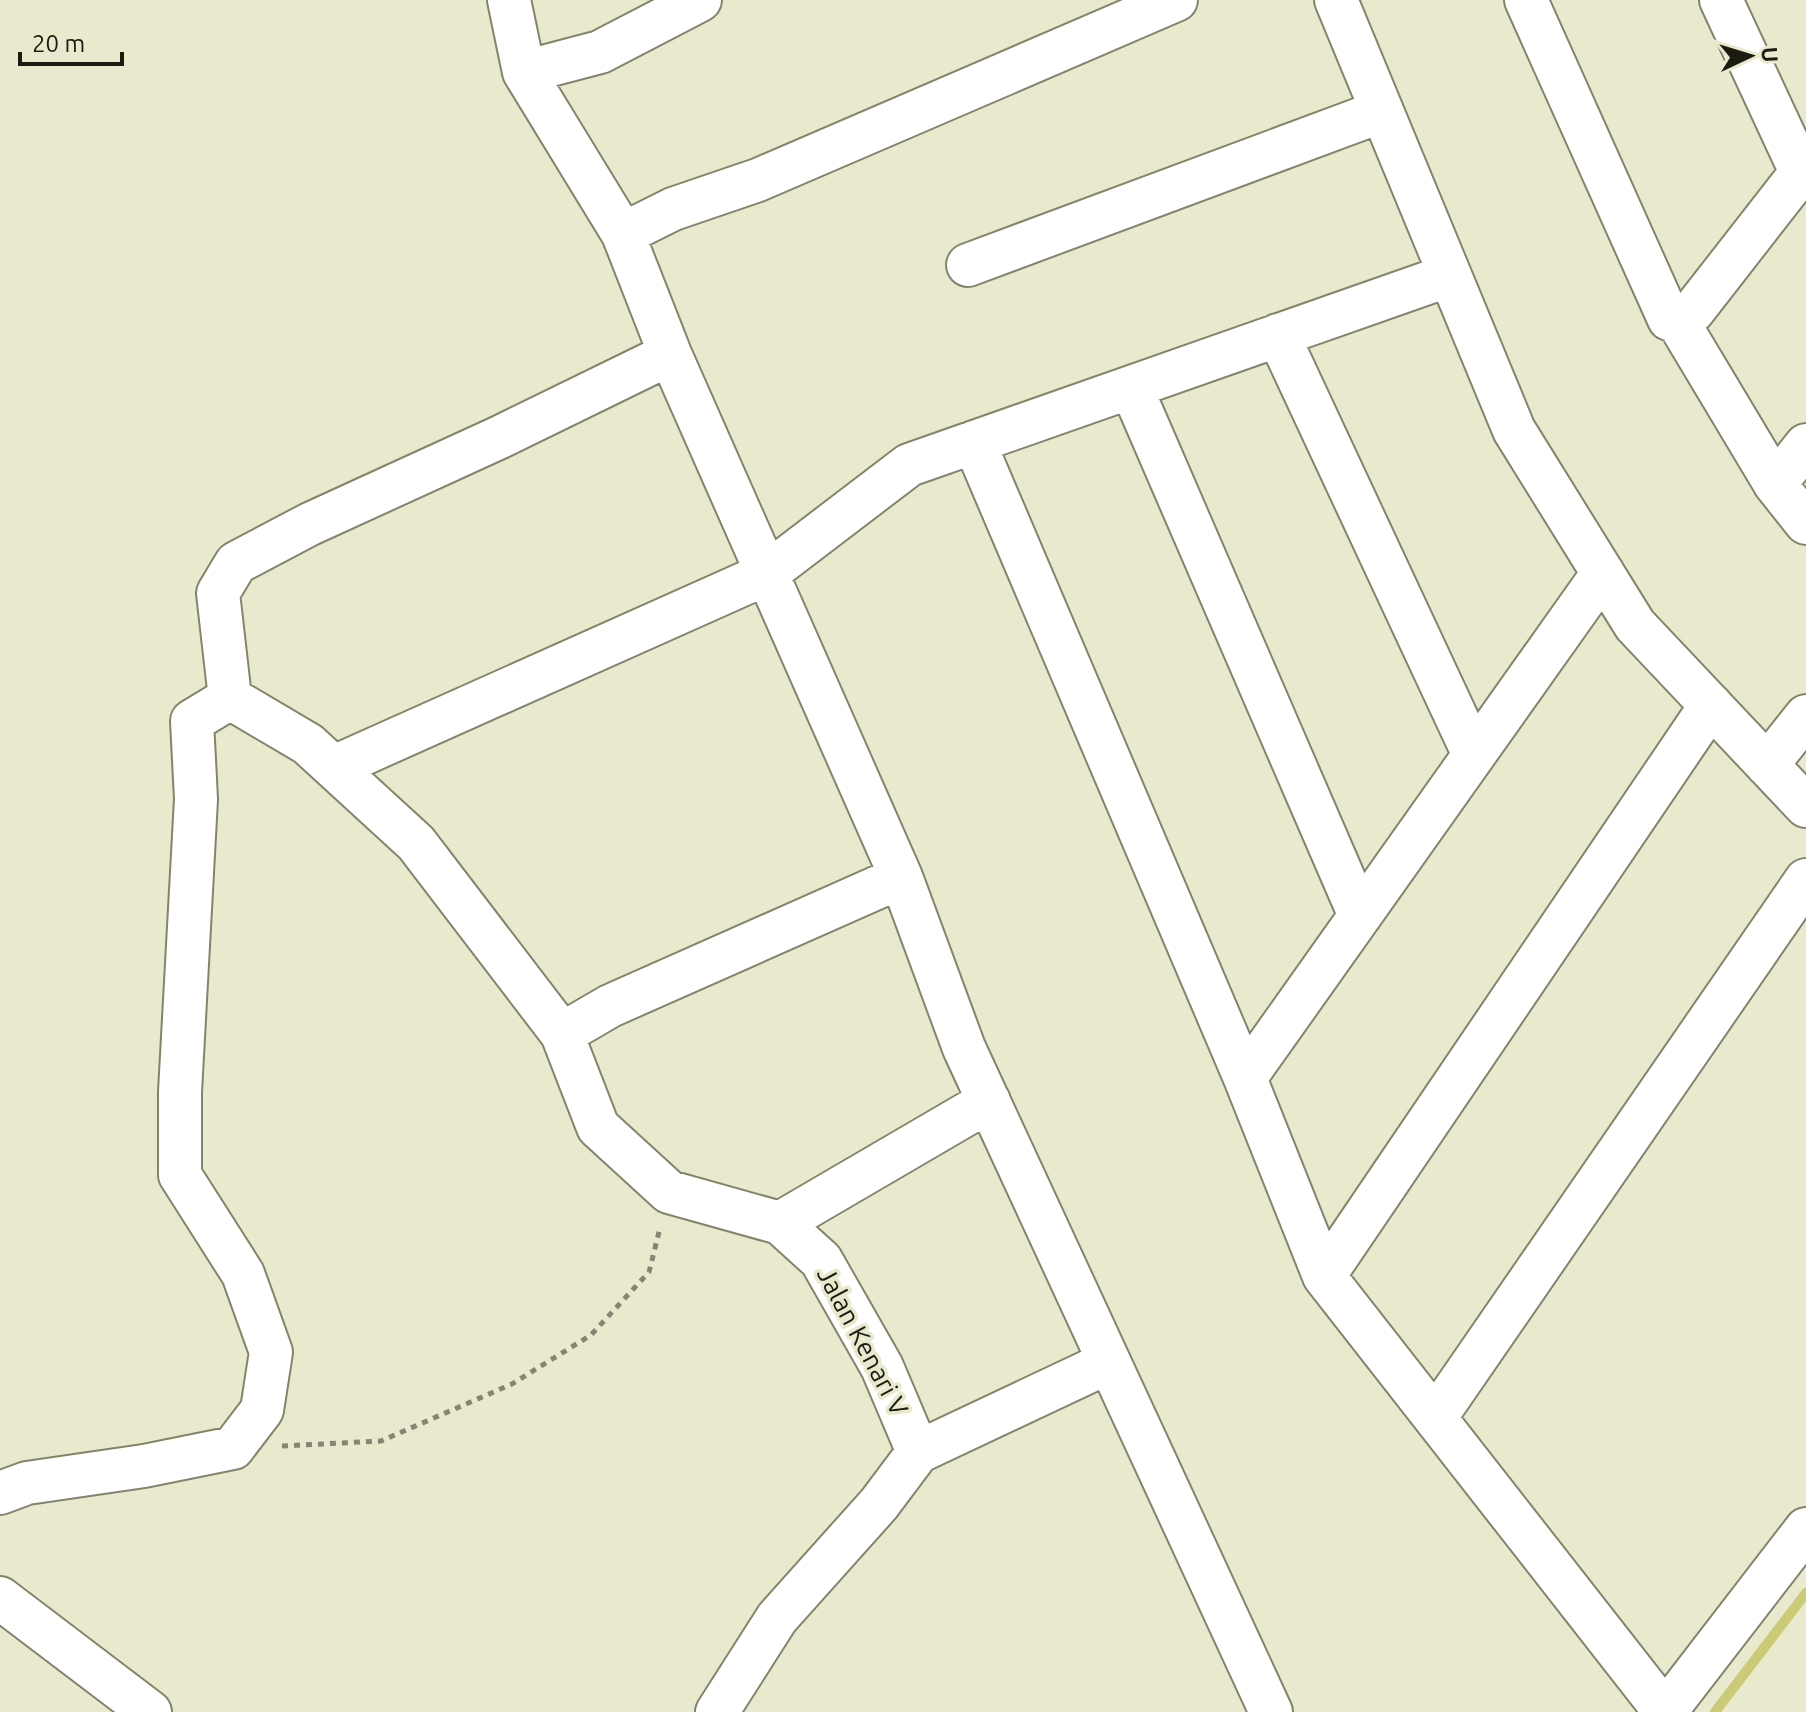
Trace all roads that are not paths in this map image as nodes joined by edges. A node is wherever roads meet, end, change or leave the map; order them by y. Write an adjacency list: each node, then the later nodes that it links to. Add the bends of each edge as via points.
1 (509, 0): 7 (street)
2 (700, 0): 7 (street, via 600,52)
3 (1176, 0): 10 (street)
4 (1336, 0): 8 (street)
5 (1526, 0): 13 (street, via 1661,306)
6 (1721, 0): 9 (street)
7 (524, 72): 10 (street)
8 (1382, 111): 11 (street); 12 (street)
9 (1803, 169): 13 (street, via 1693,311)
10 (623, 234): 15 (street)
11 (968, 265)
12 (1450, 275): 14 (street); 21 (street, via 1514,430)
13 (1678, 322): 19 (street)
14 (1278, 335): 16 (street); 26 (street)
15 (670, 354): 22 (street); 23 (street, via 236,563 218,593)
16 (1131, 387): 17 (street); 32 (street)
17 (974, 442): 22 (street, via 909,465); 34 (street)
18 (1806, 445): 19 (street)
19 (1775, 484): 20 (street)
20 (1806, 523)
21 (1603, 573): 24 (street, via 1635,625); 26 (street)
22 (766, 574): 28 (street); 30 (street)
23 (230, 698): 28 (street, via 308,744); 41 (street, via 192,721 196,799 180,1175 243,1274 271,1352 262,1410 233,1448 144,1466)
24 (1711, 705): 27 (street); 37 (street)
25 (1806, 716): 27 (street)
26 (1474, 755): 32 (street)
27 (1767, 765): 29 (street)
28 (334, 767): 33 (street, via 416,843)
29 (1806, 806)
30 (901, 877): 33 (street, via 610,1006); 35 (street)
31 (1806, 880): 39 (street)
32 (1360, 916): 34 (street)
33 (562, 1034): 36 (street, Jalan Kenari V, via 598,1127 669,1192)
34 (1245, 1078): 37 (street)
35 (989, 1101): 36 (street); 38 (street)
36 (780, 1223): 40 (street, Jalan Kenari V, via 821,1260 882,1367)
37 (1324, 1276): 39 (street)
38 (1109, 1362): 40 (street); 46 (street)
39 (1435, 1418): 47 (street)
40 (918, 1452): 45 (street, via 777,1618)
41 (9, 1482)
42 (1806, 1529): 47 (street)
43 (0, 1598): 44 (street)
44 (150, 1712)
45 (717, 1712)
46 (1271, 1712)
47 (1665, 1712)

